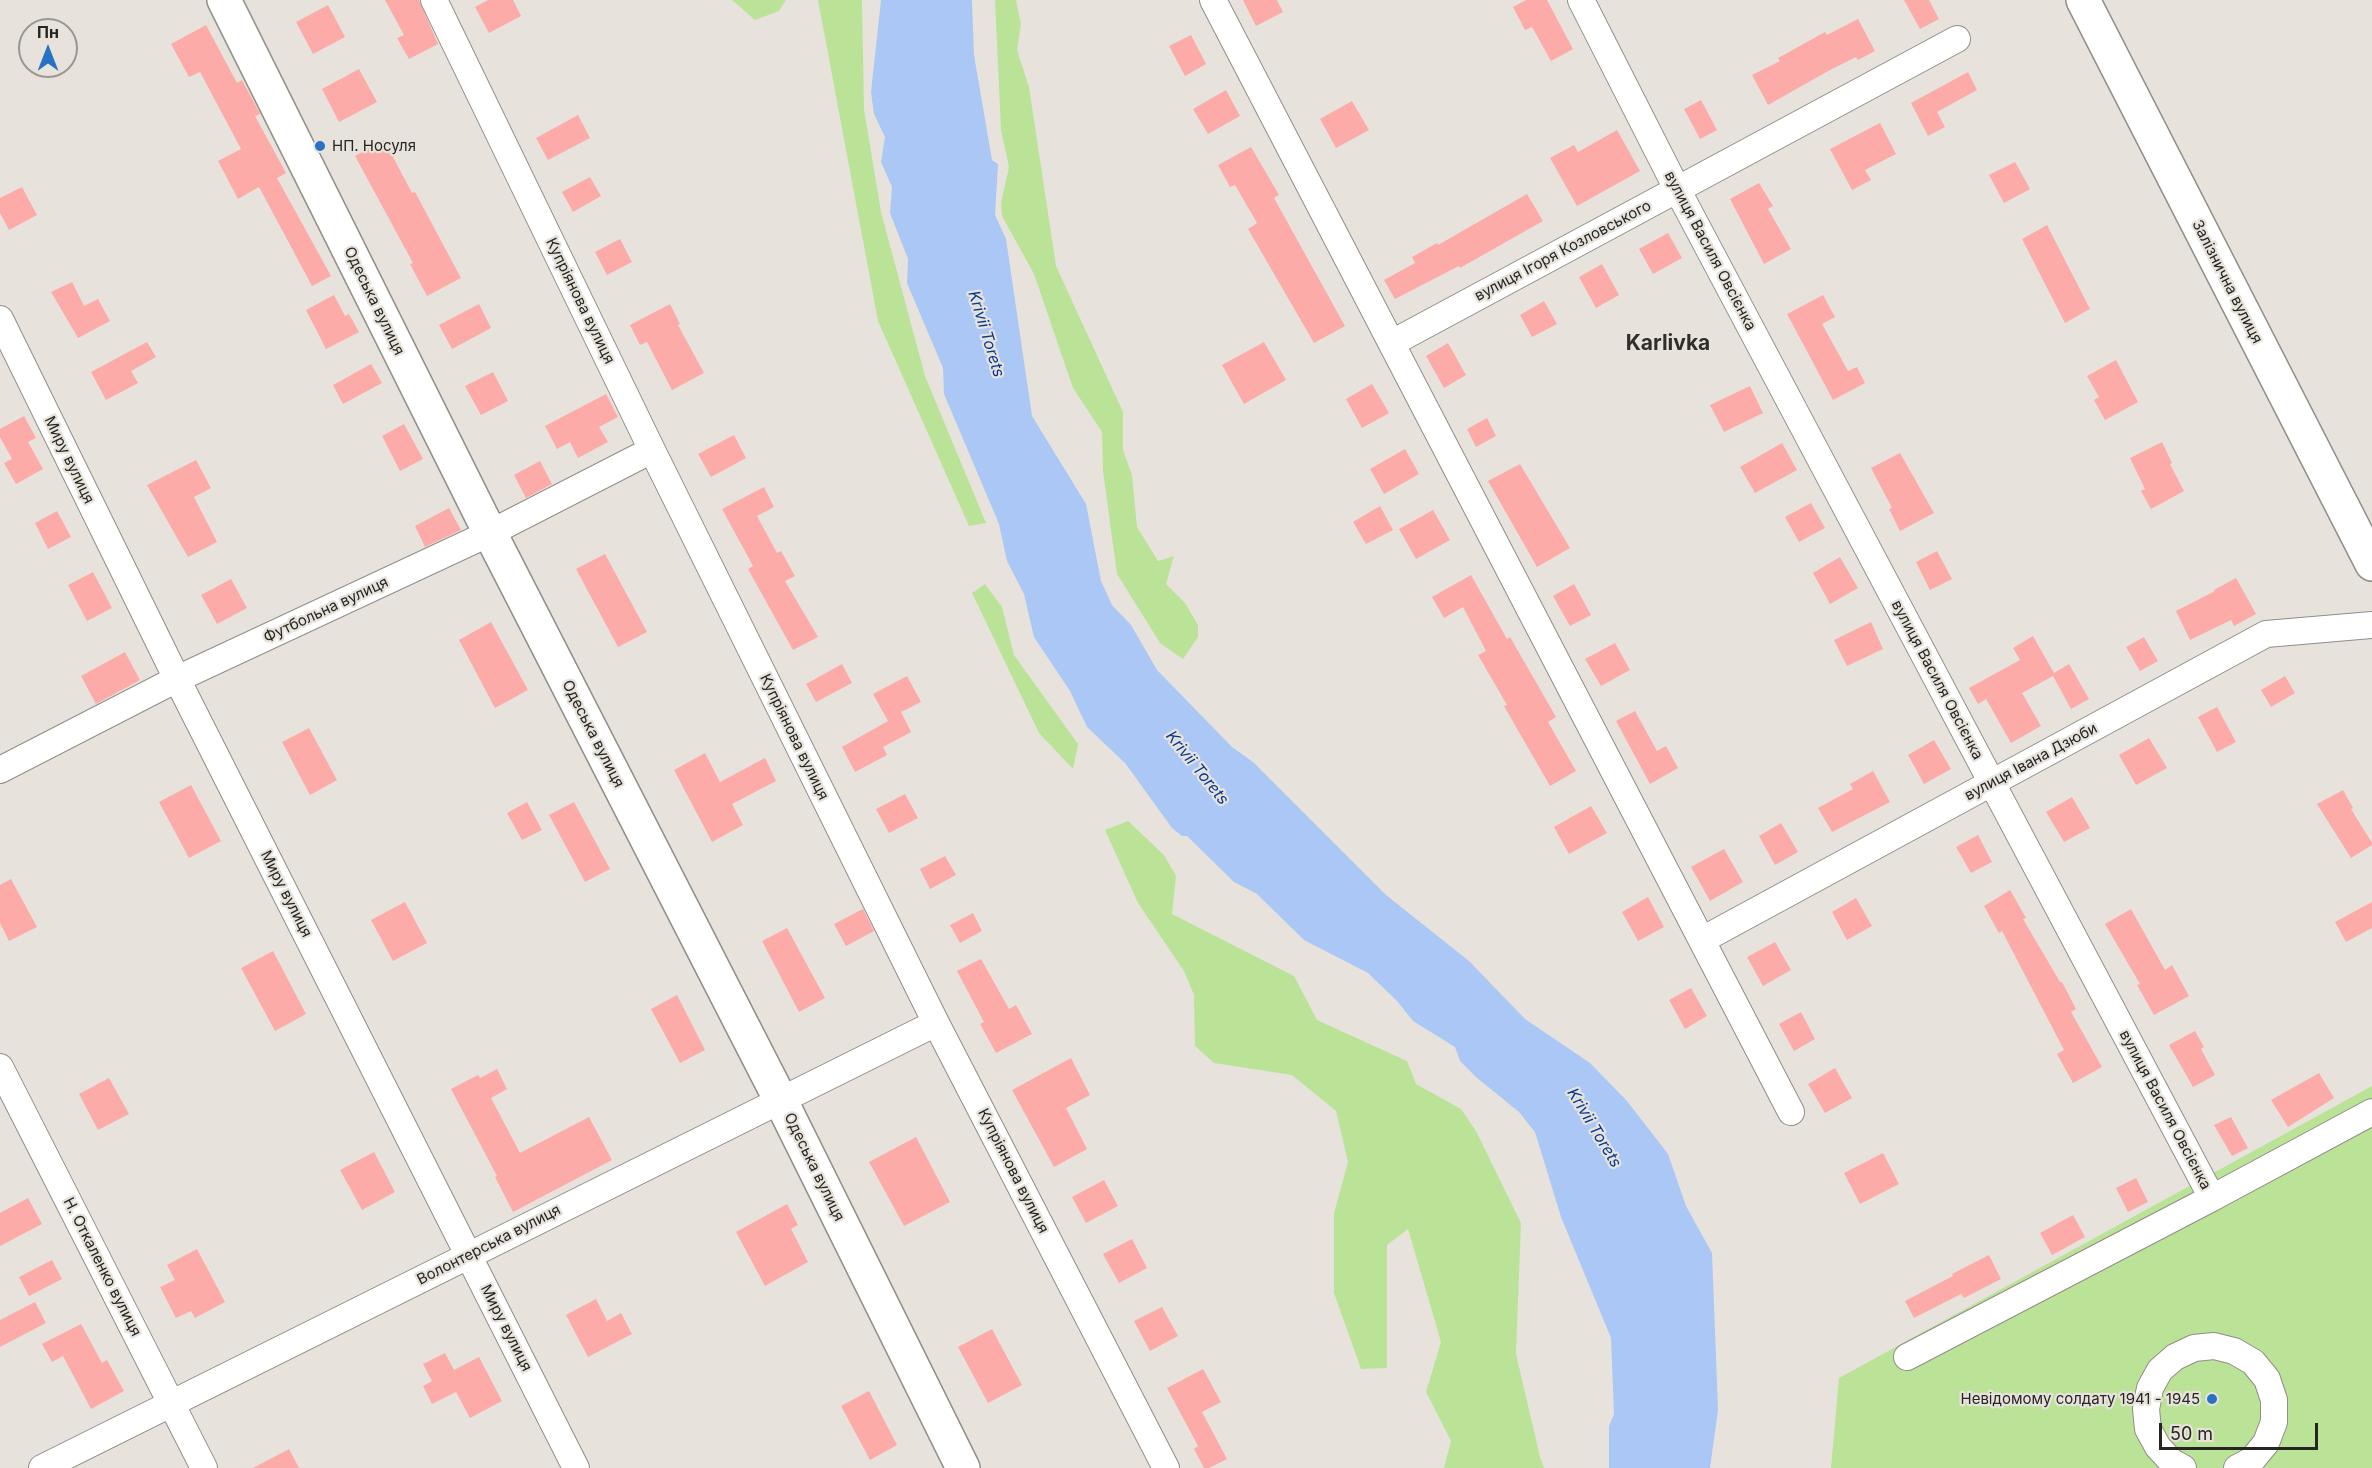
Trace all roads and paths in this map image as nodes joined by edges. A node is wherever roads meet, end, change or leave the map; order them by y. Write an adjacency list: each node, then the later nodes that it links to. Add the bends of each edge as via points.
1 (224, 0): 11 (street, Одеська вулиця)
2 (434, 0): 10 (street, Купріянова вулиця)
3 (1213, 0): 9 (street)
4 (1581, 0): 7 (street, вулиця Василя Овсієнка)
5 (2083, 0): 12 (street, Залізнична вулиця)
6 (1957, 39): 7 (street, вулиця Ігоря Козловського)
7 (1677, 189): 9 (street, вулиця Ігоря Козловського); 16 (street, вулиця Василя Овсієнка)
8 (0, 319): 14 (street, Миру вулиця)
9 (1392, 343): 17 (street)
10 (652, 450): 11 (street, Футбольна вулиця); 18 (street, Купріянова вулиця)
11 (490, 533): 14 (street, Футбольна вулиця); 20 (street, Одеська вулиця)
12 (2372, 564)
13 (2372, 625): 16 (street, вулиця Івана Дзюби, via 2266,634)
14 (177, 679): 15 (street, Футбольна вулиця); 24 (street, Миру вулиця)
15 (0, 770)
16 (1992, 783): 17 (street, вулиця Івана Дзюби); 23 (street, вулиця Василя Овсієнка)
17 (1702, 940): 21 (street)
18 (936, 1023): 20 (street, Волонтерська вулиця); 31 (street, Купріянова вулиця)
19 (0, 1066): 26 (street, Н. Откаленко вулиця)
20 (780, 1099): 24 (street, Волонтерська вулиця); 30 (street, Одеська вулиця)
21 (1791, 1112)
22 (2372, 1112): 23 (street, вулиця Василя Овсієнка)
23 (2212, 1198): 25 (street)
24 (470, 1255): 26 (street, Волонтерська вулиця); 29 (street, Миру вулиця)
25 (1907, 1357)
26 (171, 1403): 27 (street, Волонтерська вулиця); 28 (street, Н. Откаленко вулиця)
27 (42, 1468)
28 (204, 1468)
29 (576, 1468)
30 (963, 1468)
31 (1166, 1468)
32 (2183, 1468): 33 (street, via 2157,1447 2148,1429 2146,1408 2150,1388 2175,1357 2194,1348 2214,1346 2253,1362 2267,1379 2274,1400 2274,1422 2266,1443 2252,1460)
33 (2237, 1468)

